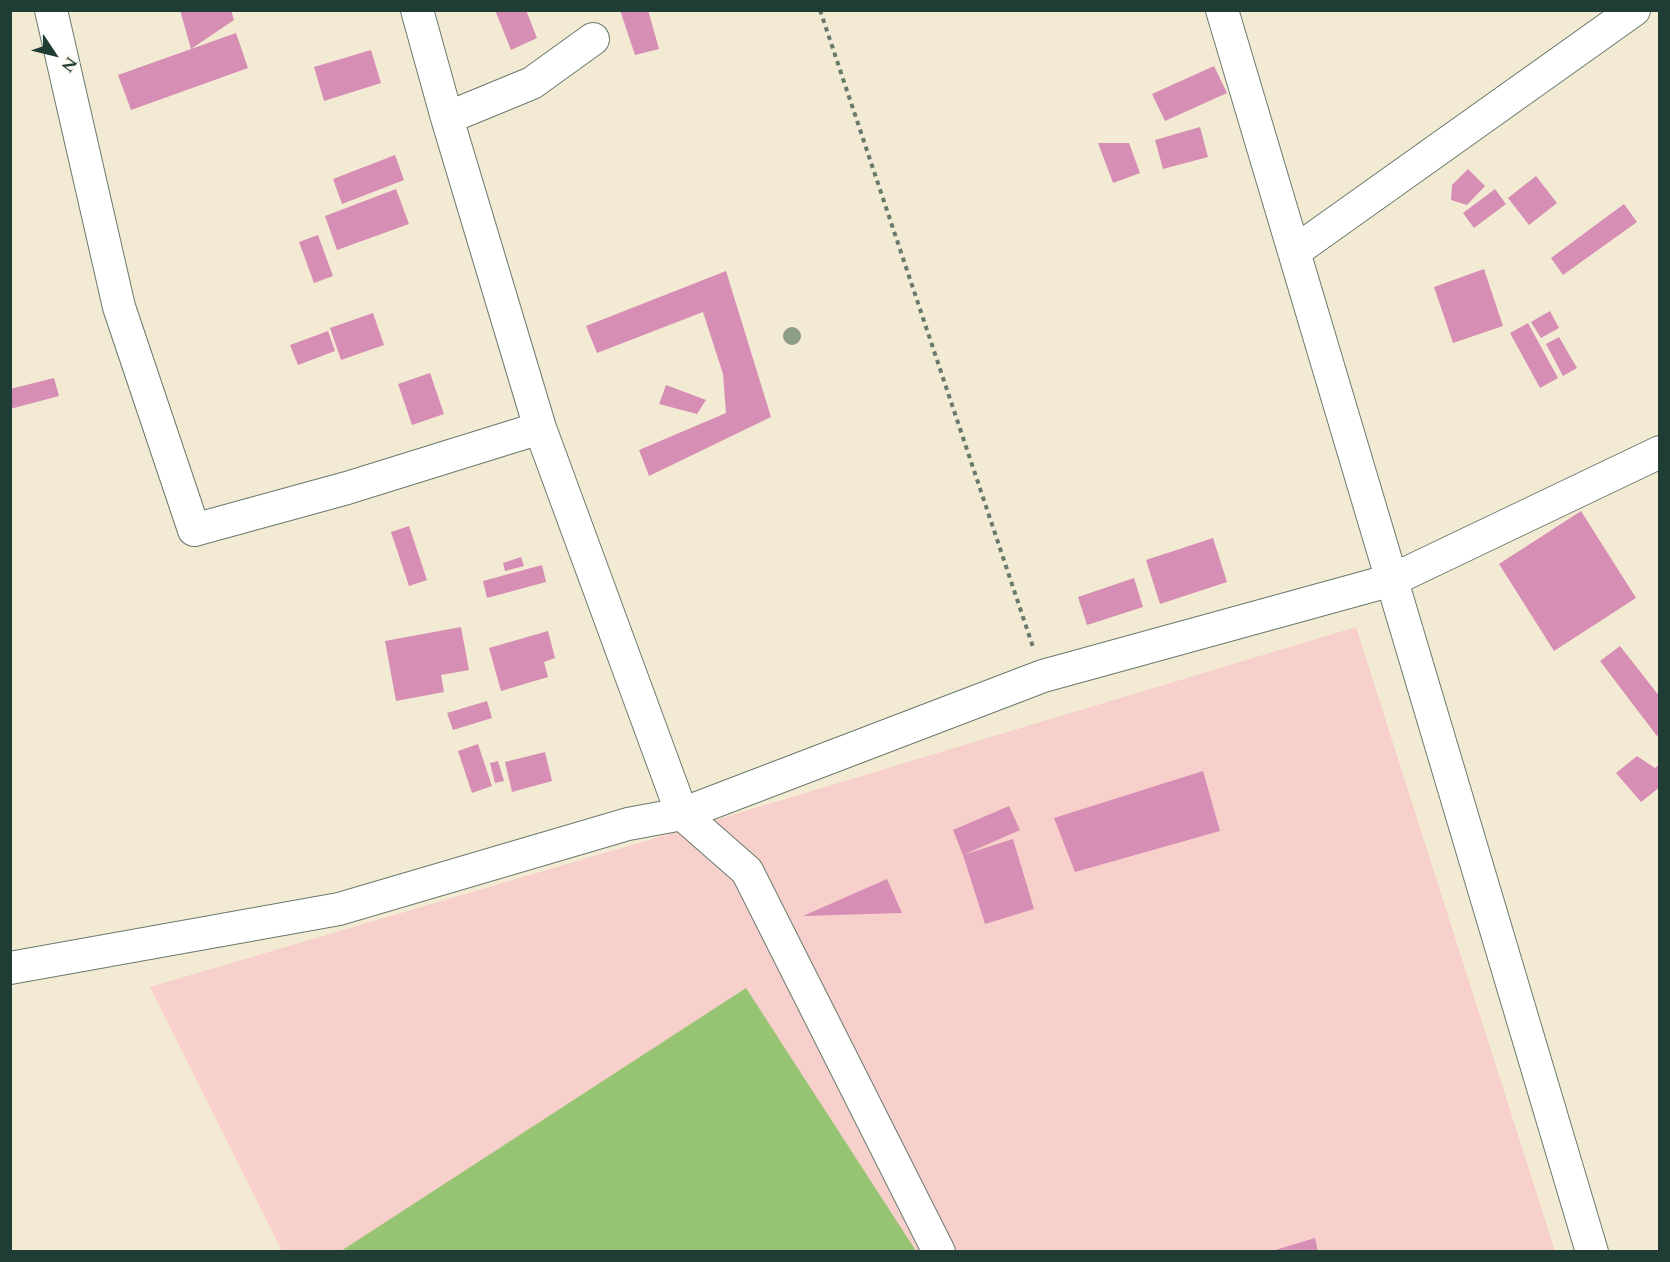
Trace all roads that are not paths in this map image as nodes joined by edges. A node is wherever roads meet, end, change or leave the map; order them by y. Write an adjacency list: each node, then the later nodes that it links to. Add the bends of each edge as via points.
1 (51, 10): 8 (street, via 119,307 194,530)
2 (417, 10): 6 (street)
3 (1222, 10): 7 (street)
4 (1634, 10): 7 (street)
5 (593, 39): 6 (street, via 532,83)
6 (447, 117): 8 (street)
7 (1294, 252): 10 (street)
8 (540, 428): 11 (street)
9 (1659, 452): 10 (street)
10 (1392, 580): 11 (street, via 1042,676); 14 (street)
11 (682, 814): 12 (street, via 628,824 339,909); 13 (street, via 747,871)
12 (10, 968)
13 (939, 1251)
14 (1592, 1251)

